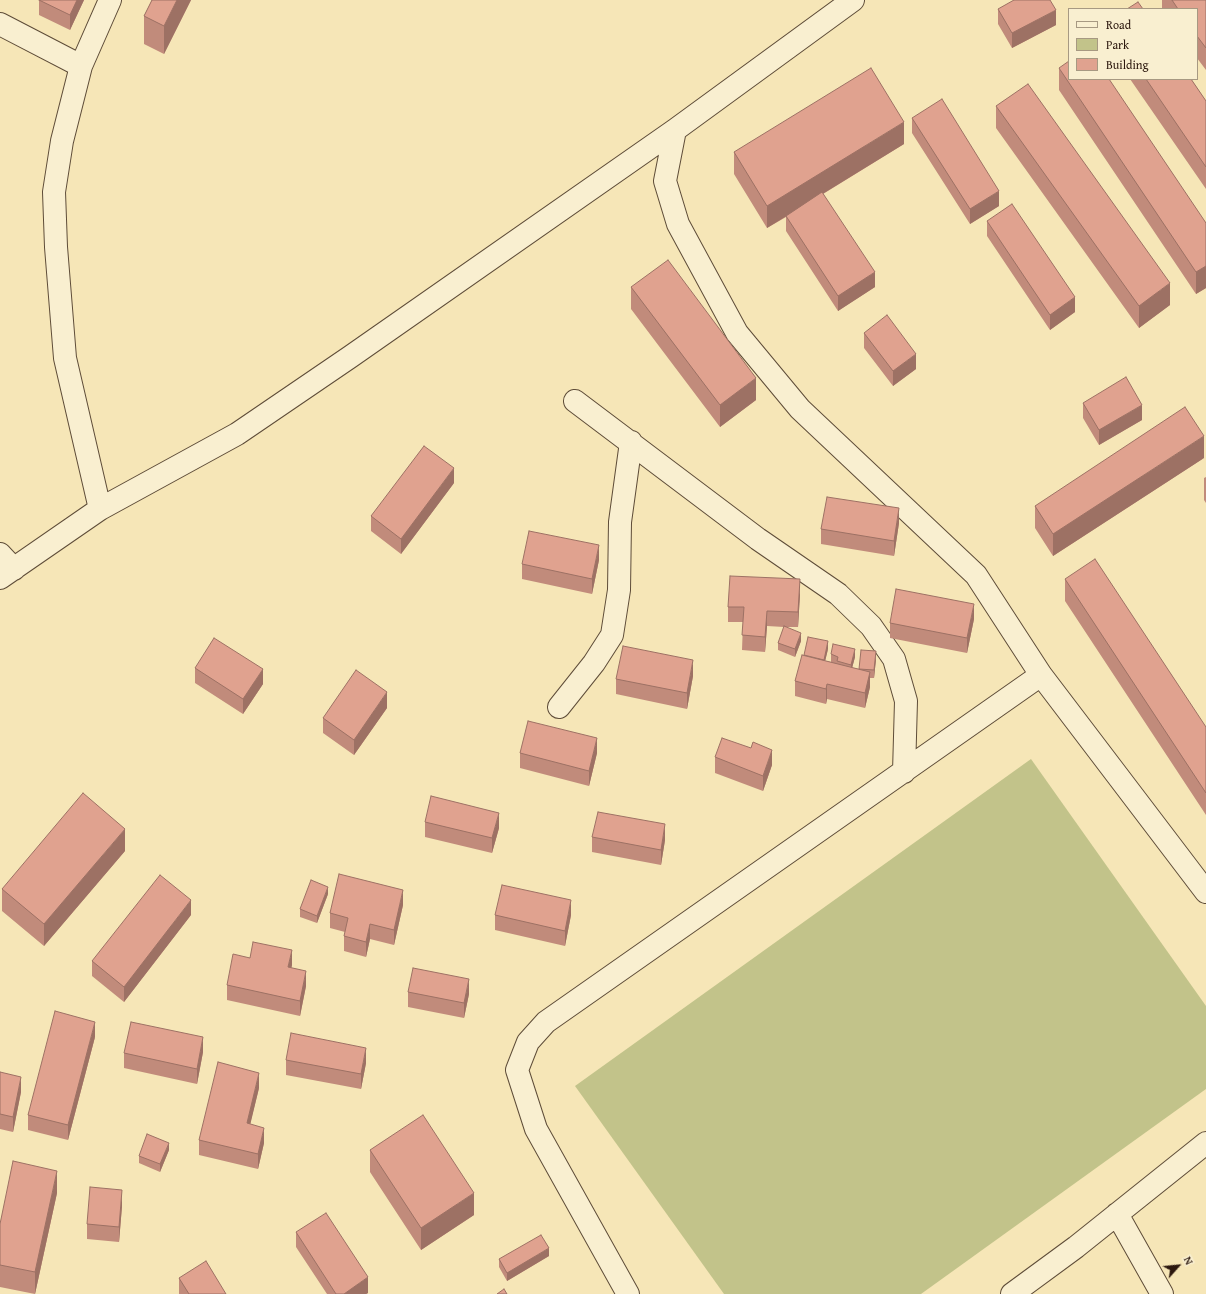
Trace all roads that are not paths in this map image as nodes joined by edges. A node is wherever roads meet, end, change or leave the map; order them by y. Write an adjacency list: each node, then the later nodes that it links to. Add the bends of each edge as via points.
1 (110, 0): 4 (street)
2 (852, 0): 5 (street)
3 (0, 24): 4 (street)
4 (81, 66): 8 (street, via 62,141 54,192 56,247 65,358)
5 (675, 130): 8 (street, via 237,434); 10 (street, via 665,181 678,224 737,333 800,409 976,575)
6 (575, 401): 7 (street)
7 (632, 442): 11 (street, via 620,522 619,590 612,635 594,664); 12 (street, via 758,539 838,594 871,626 894,659 906,701)
8 (100, 509): 9 (street)
9 (5, 567)
10 (1041, 675): 12 (street); 13 (street)
11 (559, 707)
12 (904, 772): 16 (street, via 546,1022 528,1042 517,1070 536,1129)
13 (1206, 892)
14 (1206, 1143): 15 (street)
15 (1117, 1214): 17 (street); 18 (street)
16 (628, 1294)
17 (1012, 1294)
18 (1162, 1294)

